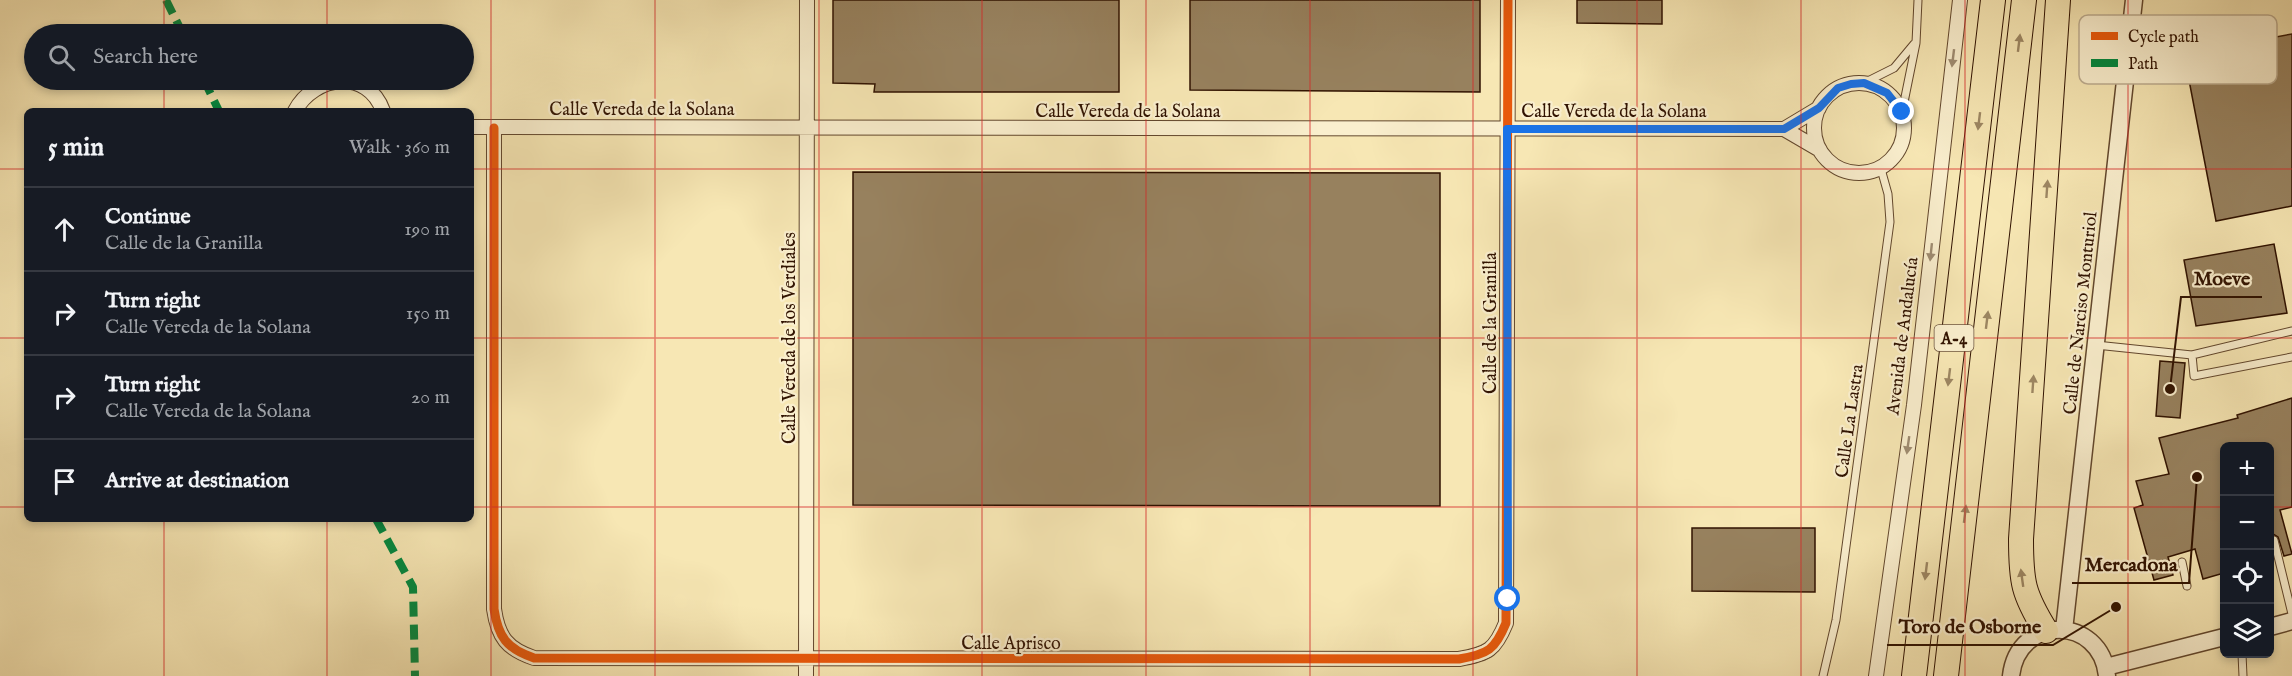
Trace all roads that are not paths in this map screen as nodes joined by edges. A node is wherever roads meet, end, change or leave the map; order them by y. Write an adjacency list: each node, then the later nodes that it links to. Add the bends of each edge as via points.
1 (807, 0): 21 (street, Calle Vereda de los Verdiales)
2 (1508, 0): 22 (street, Calle de la Granilla)
3 (1918, 0): 10 (lane)
4 (1960, 0): 44 (street, Avenida de Andalucía, one-way to 44, via 1914,405)
5 (1993, 0): 45 (highway, A-4, one-way to 45)
6 (2024, 0): 46 (highway, A-4, one-way to 6)
7 (2058, 0): 36 (highway, one-way to 7, via 2028,601 2021,575 2021,539)
8 (2134, 0): 9 (street, Calle de Narciso Monturiol)
9 (2132, 15)
10 (1916, 43): 11 (lane, via 1894,68); 18 (lane)
11 (1864, 83): 17 (street, via 1838,88); 18 (street, via 1887,93)
12 (2125, 84): 27 (street, Calle de Narciso Monturiol)
13 (312, 90): 15 (street)
14 (367, 90): 16 (street)
15 (297, 108)
16 (383, 108)
17 (1819, 108): 23 (street); 24 (street, via 1814,129)
18 (1902, 112): 25 (street, via 1904,138 1895,156)
19 (474, 127): 20 (street, Calle Vereda de la Solana)
20 (494, 128): 21 (street, Calle Vereda de la Solana); 40 (street, Calle Aprisco, via 494,609 501,636 522,654 534,658)
21 (807, 128): 22 (street, Calle Vereda de la Solana); 40 (street, Calle Vereda de los Verdiales)
22 (1507, 129): 23 (street, Calle Vereda de la Solana); 38 (street, Calle de la Granilla, via 1508,599 1506,623)
23 (1784, 129): 24 (street)
24 (1820, 150): 25 (street, via 1840,170 1868,173)
25 (1881, 169): 43 (lane, Calle La Lastra, via 1890,222 1836,620)
26 (2292, 331): 28 (lane)
27 (2096, 345): 28 (lane); 36 (street, Calle de Narciso Monturiol)
28 (2192, 355): 29 (lane, via 2194,376)
29 (2292, 357)
30 (2274, 540): 33 (lane)
31 (2182, 562): 32 (lane)
32 (2187, 586)
33 (2292, 614)
34 (2292, 621): 35 (street)
35 (2274, 626)
36 (2055, 630): 41 (street, via 2078,633 2091,642 2101,653); 47 (street, via 2027,641 2013,662)
37 (2220, 639): 41 (street)
38 (1497, 645): 40 (street, Calle Aprisco, via 1479,656 1459,659)
39 (2242, 658): 48 (lane)
40 (807, 659): 42 (street, Calle Vereda de los Verdiales)
41 (2106, 672)
42 (807, 676)
43 (1823, 676)
44 (1876, 676)
45 (1914, 676)
46 (1946, 676)
47 (2011, 676)
48 (2243, 676)

